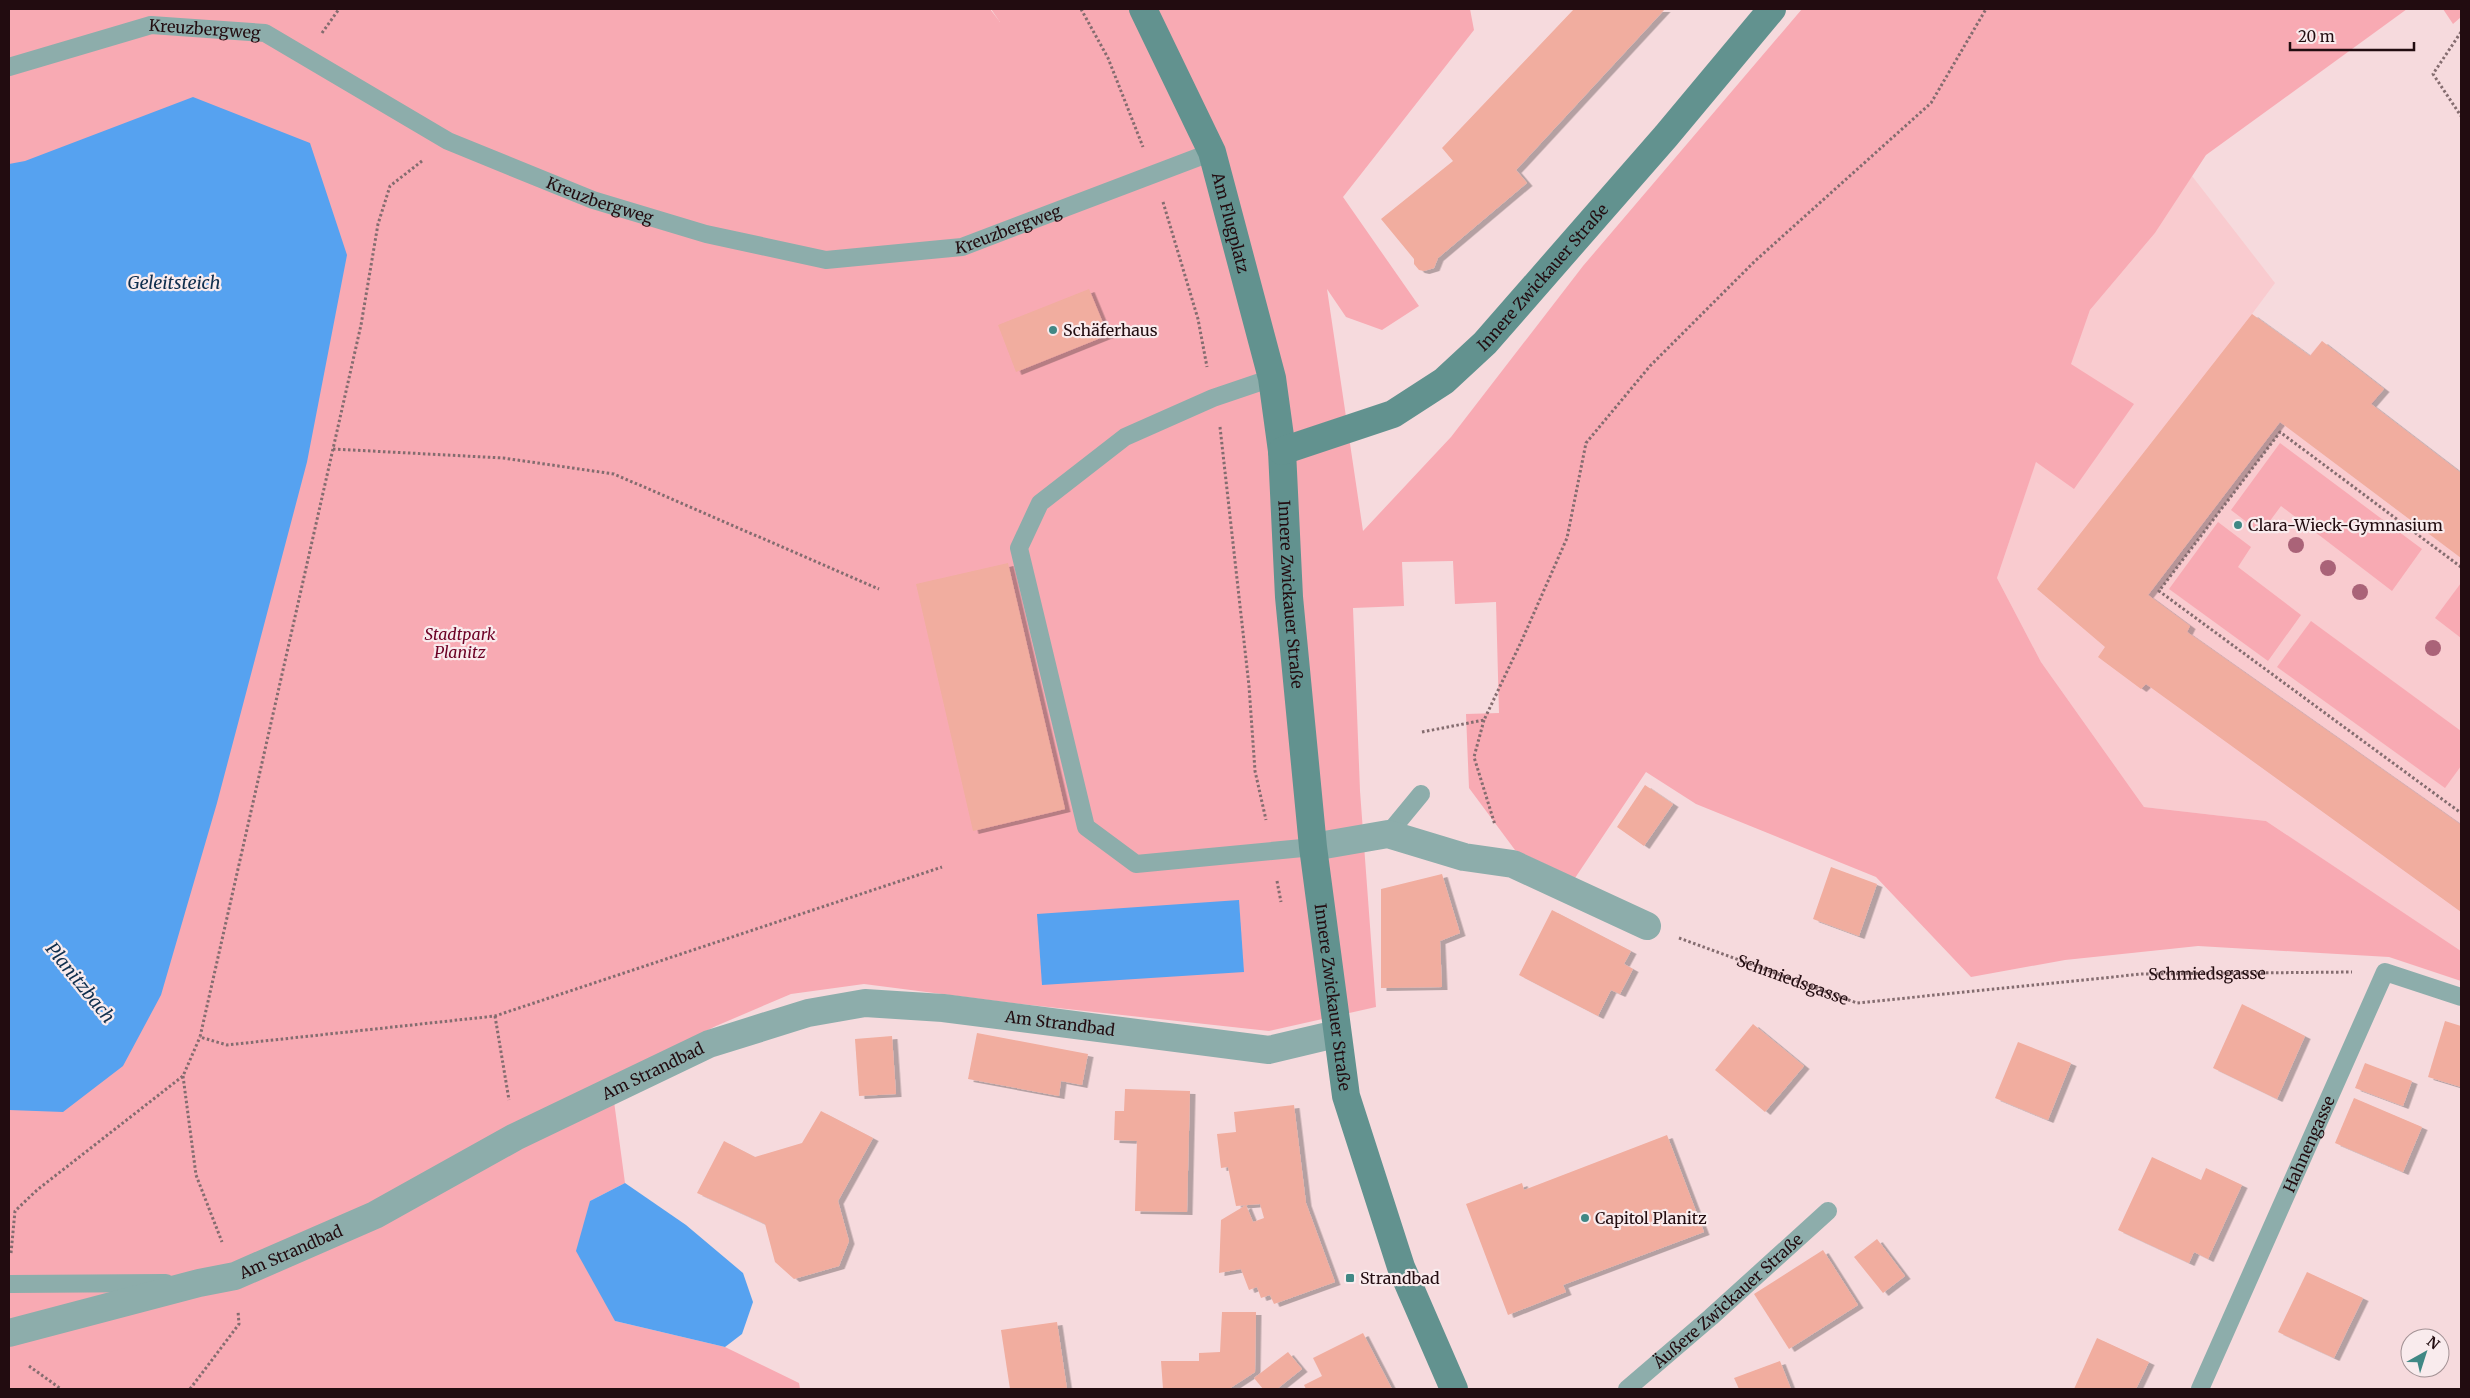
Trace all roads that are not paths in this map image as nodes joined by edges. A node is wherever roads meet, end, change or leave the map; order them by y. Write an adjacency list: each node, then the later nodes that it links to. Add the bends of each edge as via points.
1 (1143, 9): 4 (main road, Am Flugplatz)
2 (1772, 9): 6 (main road, Innere Zwickauer Straße, via 1666,136 1484,343 1444,381 1393,414)
3 (9, 67): 4 (lane, Kreuzbergweg, via 151,25 265,34 448,141 593,200 706,234 826,260 962,247)
4 (1212, 152): 5 (main road, Am Flugplatz)
5 (1272, 378): 6 (main road, Am Flugplatz); 9 (lane, via 1213,398 1125,437 1040,503 1020,548 1086,827 1136,864)
6 (1282, 451): 9 (main road, Innere Zwickauer Straße, via 1289,598)
7 (1421, 794): 8 (lane)
8 (1388, 834): 9 (street); 10 (street, via 1464,857 1513,864)
9 (1313, 847): 12 (main road, Innere Zwickauer Straße)
10 (1647, 926)
11 (2461, 997): 19 (lane, Hahnengasse, via 2385,972)
12 (1336, 1034): 15 (street, Am Strandbad, via 1269,1050 943,1008 865,1003 808,1012 709,1044 515,1137 375,1215 235,1276); 17 (main road, Innere Zwickauer Straße, via 1346,1096 1401,1267)
13 (1828, 1210): 18 (lane, Äußere Zwickauer Straße, via 1711,1318)
14 (9, 1284): 15 (lane)
15 (199, 1284): 16 (street, Am Strandbad)
16 (9, 1334)
17 (1454, 1389)
18 (1626, 1389)
19 (2200, 1389)

